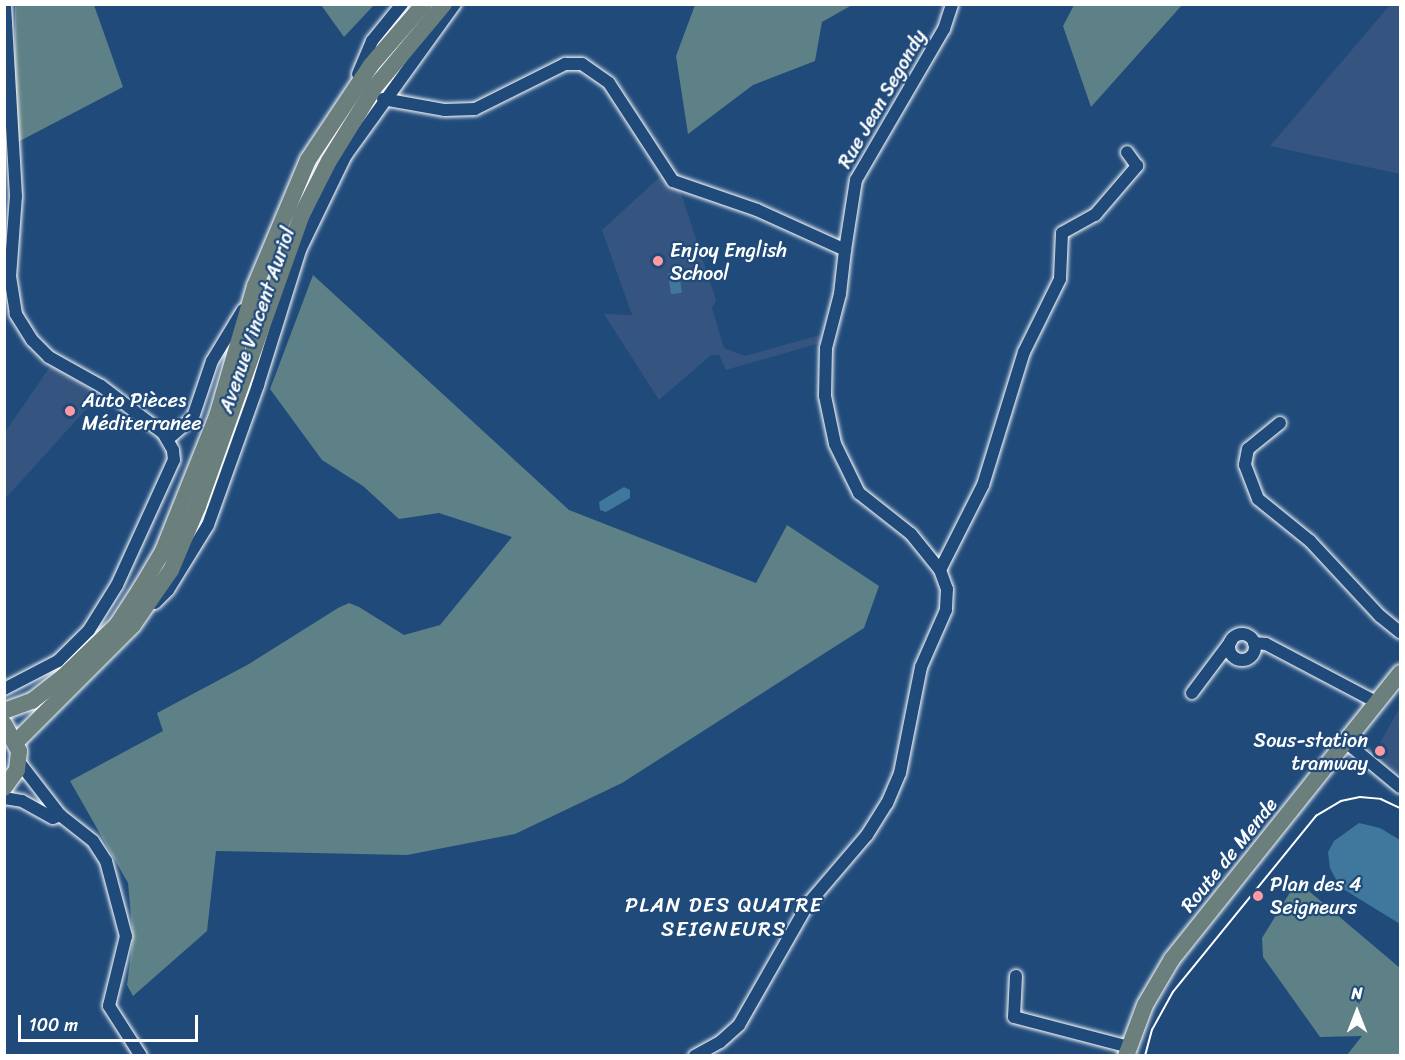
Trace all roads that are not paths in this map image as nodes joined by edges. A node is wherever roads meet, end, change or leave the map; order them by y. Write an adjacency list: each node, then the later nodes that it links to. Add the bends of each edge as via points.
1 (5, 4): 13 (street, via 16,196 9,277 16,314 32,340 49,357 101,386)
2 (402, 4): 7 (street, via 372,41)
3 (424, 4): 7 (main road, Avenue Vincent Auriol)
4 (444, 4): 15 (main road, Avenue Vincent Auriol, via 374,88 307,203 198,506 171,570)
5 (455, 4): 8 (street, Avenue Vincent Auriol)
6 (952, 4): 10 (street, Rue Jean Segondy, via 944,29 856,180)
7 (350, 96): 11 (main road, Avenue Vincent Auriol, via 308,160)
8 (384, 99): 10 (street, via 446,110 475,109 565,64 582,64 609,83 673,181 757,210); 15 (street, Avenue Vincent Auriol, via 346,155 300,250 258,385 208,525 168,590)
9 (1127, 152): 14 (street, via 1137,166 1095,215 1062,232 1060,279 1024,352 983,484)
10 (845, 249): 14 (street, Rue Jean Segondy, via 840,294 826,348 825,396 835,444 859,493 911,534)
11 (255, 288): 13 (street, Avenue Vincent Auriol, via 212,361 193,417); 23 (main road, Avenue Vincent Auriol, via 217,416 163,551 117,625 32,701)
12 (1280, 423): 16 (street, via 1248,448 1245,465 1258,499 1310,542 1380,616)
13 (168, 439): 20 (street, via 173,450 171,468 117,585 89,630 58,661)
14 (940, 570): 35 (street, via 947,589 946,610 921,667 900,773 887,804 867,835 808,904 739,1025)
15 (133, 626): 25 (main road, Avenue Vincent Auriol)
16 (1401, 632)
17 (1231, 641): 18 (street, via 1245,635); 18 (street, via 1230,653 1240,660 1252,655); 21 (street, via 1211,662)
18 (1254, 643): 22 (street, via 1266,644)
19 (1401, 673): 22 (main road, Route de Mende)
20 (4, 689)
21 (1192, 693)
22 (1378, 703): 26 (main road, Route de Mende)
23 (4, 711)
24 (4, 724): 25 (main road)
25 (17, 741): 27 (main road)
26 (1347, 743): 28 (street); 33 (main road, Route de Mende, via 1172,959 1145,1005)
27 (19, 762): 29 (main road); 31 (street)
28 (1401, 787)
29 (4, 788)
30 (4, 798): 31 (street, via 22,801 53,818)
31 (60, 816): 34 (street, via 93,841 106,861 126,936 109,1006)
32 (1016, 976): 33 (street, Route de Mende, via 1014,1017)
33 (1128, 1051)
34 (141, 1056)
35 (695, 1056)

